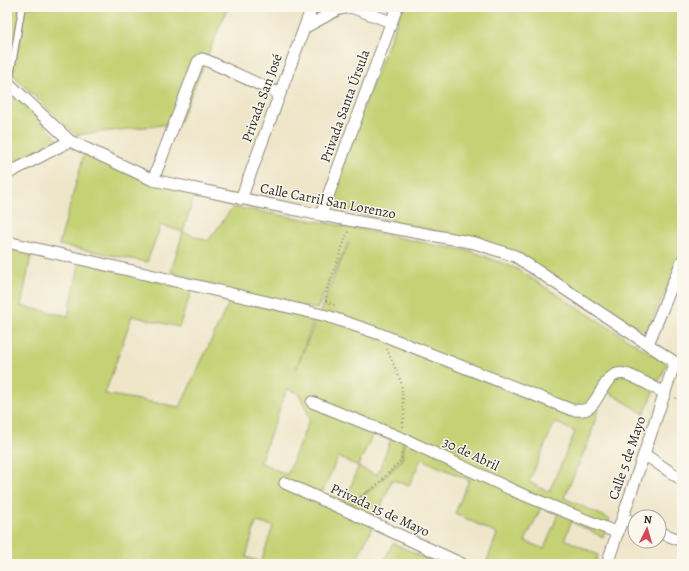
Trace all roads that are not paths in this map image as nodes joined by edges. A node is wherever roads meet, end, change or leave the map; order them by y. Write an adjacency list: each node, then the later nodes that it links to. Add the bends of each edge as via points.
1 (22, 7): 6 (lane)
2 (312, 7): 5 (street, Privada San José)
3 (397, 7): 4 (street, Privada Santa Úrsula)
4 (391, 22): 5 (street, via 352,7 339,9); 12 (street, Privada Santa Úrsula)
5 (304, 28): 7 (street, Privada San José)
6 (8, 83): 8 (street, Calle Carril San Lorenzo)
7 (280, 94): 10 (street, via 202,59 198,62); 11 (street, Privada San José)
8 (70, 141): 9 (street); 10 (street, Calle Carril San Lorenzo)
9 (7, 174)
10 (153, 180): 11 (street, Calle Carril San Lorenzo)
11 (241, 199): 12 (street, Calle Carril San Lorenzo)
12 (321, 215): 15 (street, Calle Carril San Lorenzo, via 475,243 515,256)
13 (7, 242): 17 (street, via 327,316 380,334 572,410 585,410 594,404 602,387 613,376 620,374 628,375)
14 (682, 261): 15 (street)
15 (648, 344): 16 (street, Calle Carril San Lorenzo)
16 (679, 365): 17 (street, Calle 5 de Mayo)
17 (665, 393): 19 (street, Calle 5 de Mayo)
18 (312, 402): 24 (street, 30 de Abril)
19 (644, 454): 20 (street); 22 (street, Calle 5 de Mayo)
20 (682, 480)
21 (284, 483): 27 (street, Privada 15 de Mayo)
22 (623, 518): 23 (street); 24 (street, Calle 5 de Mayo)
23 (627, 520)
24 (618, 534): 28 (street, Calle 5 de Mayo)
25 (667, 535): 26 (street)
26 (682, 541)
27 (462, 564)
28 (607, 564)

